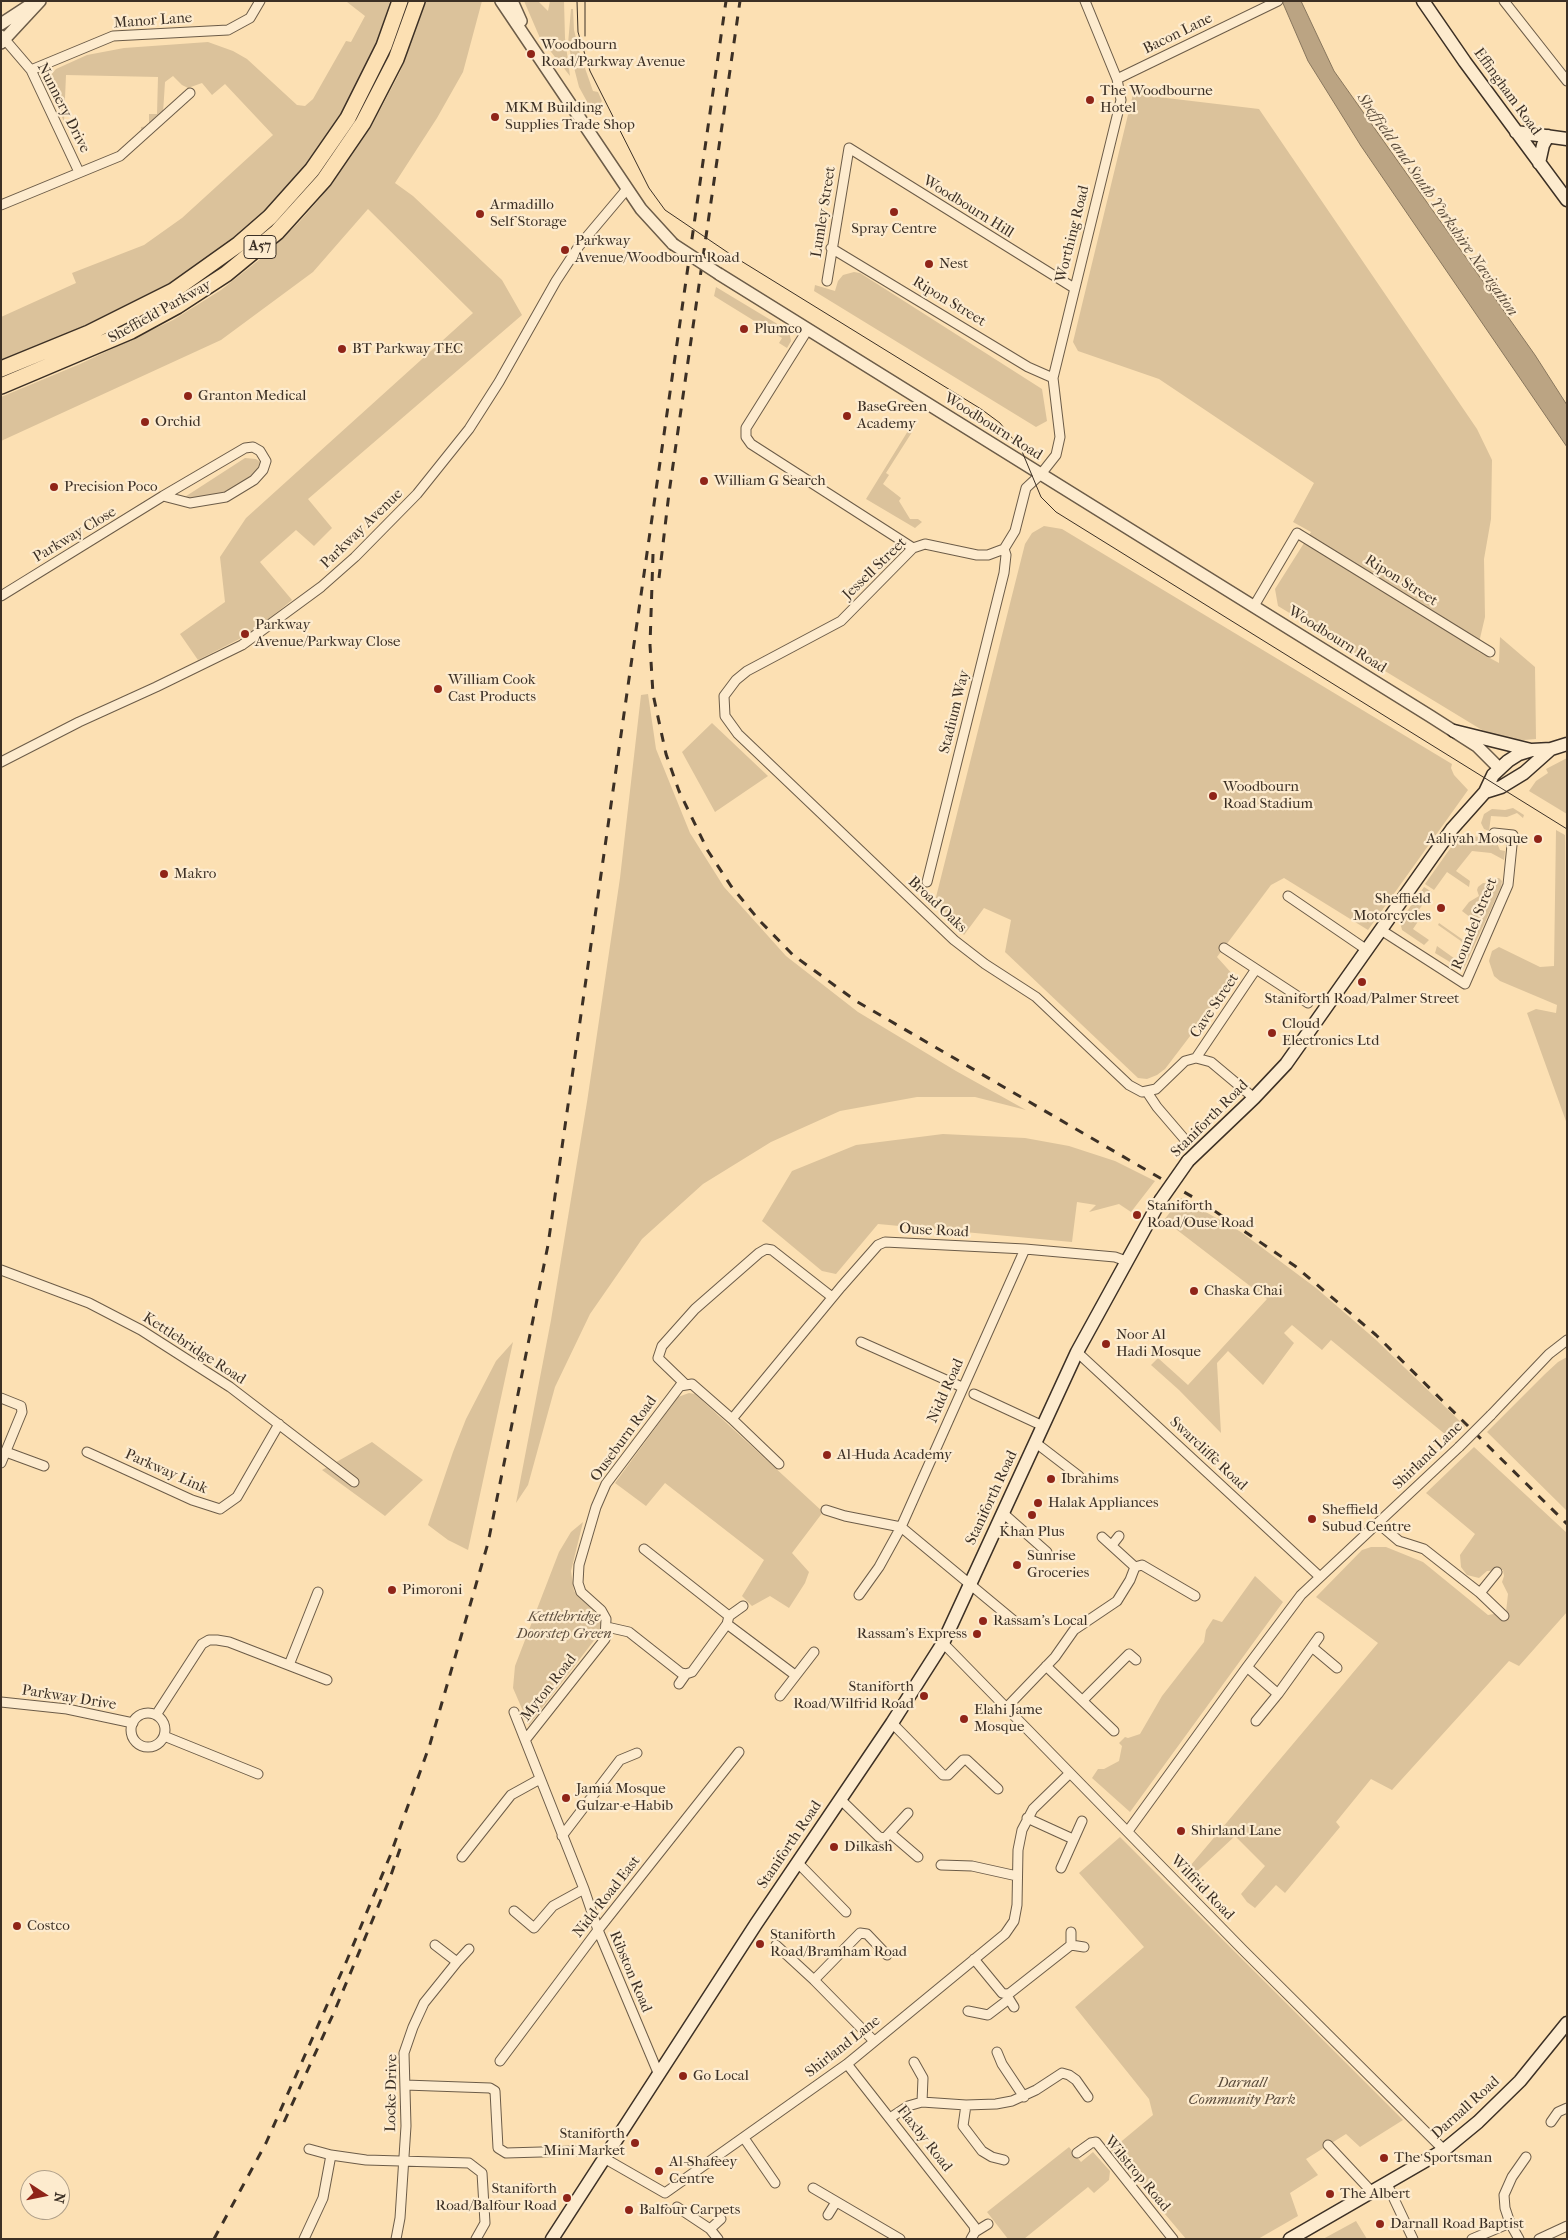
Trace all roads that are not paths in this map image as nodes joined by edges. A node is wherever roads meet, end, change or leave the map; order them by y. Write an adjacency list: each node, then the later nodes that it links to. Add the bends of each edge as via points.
1 (35, 1): 12 (street)
2 (40, 1): 13 (street)
3 (260, 1): 15 (street, Manor Lane, via 250,18 228,30 113,36)
4 (400, 1): 32 (highway, Sheffield Parkway / A57, via 380,55 348,118 312,170 270,217 207,269 173,291 89,333)
5 (417, 1): 34 (highway, Sheffield Parkway / A57, via 396,59 363,123 324,180 277,232 226,274 177,306 122,335)
6 (500, 1): 14 (street, Woodbourn Road)
7 (512, 1): 14 (street, Woodbourn Road)
8 (1084, 1): 16 (street, Worthing Road)
9 (1423, 1): 19 (main road, Effingham Road)
10 (1504, 1): 17 (street)
11 (1275, 3): 16 (street, Bacon Lane)
12 (1, 24)
13 (3, 39): 15 (street, Nunnery Drive)
14 (533, 48): 25 (street, Woodbourn Road)
15 (31, 70): 24 (street, Nunnery Drive)
16 (1117, 79): 30 (street, Worthing Road, via 1121,100)
17 (1567, 81)
18 (190, 93): 24 (street, Nunnery Drive, via 120,156)
19 (1516, 132): 20 (main road); 23 (main road, Effingham Road)
20 (1548, 136): 21 (main road); 23 (main road)
21 (1567, 139)
22 (849, 148): 28 (street, Lumley Street); 30 (street, Woodbourn Hill)
23 (1539, 163): 26 (main road, Effingham Road)
24 (80, 172): 27 (street, Nunnery Drive)
25 (627, 189): 31 (street, Woodbourn Road, bridge, via 672,244); 46 (street, Parkway Avenue, via 579,246 469,428 417,494 355,557 321,587 242,645)
26 (1567, 200)
27 (1, 205)
28 (831, 248): 29 (street, Lumley Street); 33 (street, Ripon Street, via 1032,370)
29 (827, 281)
30 (1074, 288): 33 (street, Worthing Road)
31 (808, 329): 35 (street, Woodbourn Road); 37 (street, via 746,428 746,437 751,444)
32 (1, 369)
33 (1053, 378): 35 (street, Worthing Road, via 1059,444 1056,455)
34 (1, 386)
35 (1041, 474): 38 (street, via 1026,488 1015,531); 40 (street, Woodbourn Road)
36 (164, 496): 36 (street, Parkway Close, via 245,448 253,447 260,451 266,461 254,480 226,497 190,502); 39 (street, Parkway Close)
37 (913, 548): 38 (street, Jessell Street, via 925,544 988,556); 42 (street, Jessell Street, via 841,621 736,680 724,696)
38 (1004, 549): 51 (street, Stadium Way, via 1004,573)
39 (1, 596)
40 (1254, 606): 41 (street, Ripon Street, via 1297,533); 43 (street, Woodbourn Road)
41 (1490, 652)
42 (724, 716): 59 (street, Broad Oaks, via 738,734 954,940 984,964 1036,997 1129,1084)
43 (1454, 731): 45 (main road); 47 (street, Woodbourn Road, via 1477,746)
44 (1567, 744): 45 (main road, Staniforth Road)
45 (1536, 754): 47 (main road, Staniforth Road, via 1519,754); 48 (main road, via 1524,773)
46 (1, 762)
47 (1499, 768): 48 (main road); 49 (main road, Staniforth Road, via 1489,780)
48 (1501, 787): 49 (main road)
49 (1485, 792): 53 (main road, Staniforth Road, via 1452,829)
50 (1494, 833): 53 (street, Roundel Street, via 1513,835 1508,885 1466,984)
51 (927, 882)
52 (1288, 896): 55 (street)
53 (1381, 930): 55 (main road, Staniforth Road)
54 (1224, 948): 56 (street)
55 (1367, 950): 60 (main road, Staniforth Road, via 1286,1064)
56 (1256, 970): 57 (street); 58 (street, Cave Street)
57 (1308, 1003)
58 (1196, 1058): 59 (street, via 1185,1061 1165,1082); 60 (street, via 1211,1062)
59 (1148, 1092): 61 (street, via 1157,1108)
60 (1254, 1098): 63 (main road, Staniforth Road, bridge, via 1188,1162)
61 (1187, 1142)
62 (1025, 1249): 63 (street, Ouse Road, via 1116,1257); 65 (street, Ouse Road, via 885,1242 878,1245); 70 (street, Nidd Road)
63 (1126, 1261): 68 (main road, Staniforth Road)
64 (1, 1270): 74 (street, Kettlebridge Road, via 89,1303 141,1330 230,1387)
65 (832, 1297): 69 (street, via 772,1250 759,1253 695,1309 662,1346 658,1358); 73 (street, Ouse Road)
66 (861, 1342): 70 (street)
67 (1564, 1342): 86 (street, Shirland Lane, bridge)
68 (1077, 1352): 75 (main road, Staniforth Road); 95 (street, Swarcliffe Road)
69 (685, 1384): 73 (street, via 692,1384); 105 (street, Ouseburn Road, via 680,1386 606,1484 596,1507 579,1565 578,1583 581,1592 601,1610)
70 (962, 1387): 87 (street, Nidd Road)
71 (974, 1394): 75 (street)
72 (1, 1398): 77 (street, via 22,1406)
73 (732, 1419): 80 (street)
74 (279, 1424): 78 (street, Parkway Link, via 237,1497 220,1509 192,1500); 83 (street, Kettlebridge Road)
75 (1043, 1426): 76 (main road, Staniforth Road)
76 (1036, 1443): 82 (street); 85 (main road, Staniforth Road)
77 (6, 1452): 79 (street); 81 (street)
78 (87, 1452)
79 (1, 1463)
80 (780, 1464)
81 (44, 1466)
82 (1079, 1476)
83 (354, 1482)
84 (826, 1510): 87 (street)
85 (1003, 1513): 92 (street); 96 (main road, Staniforth Road)
86 (1378, 1523): 95 (street, Shirland Lane); 98 (street, via 1399,1541 1424,1549)
87 (901, 1527): 96 (street); 99 (street, Nidd Road)
88 (1119, 1536): 90 (street)
89 (1102, 1537): 90 (street)
90 (1112, 1545): 93 (street)
91 (644, 1549): 103 (street)
92 (1047, 1552)
93 (1136, 1567): 100 (street, via 1142,1565); 112 (street, via 1117,1600 1074,1630)
94 (1497, 1572): 98 (street)
95 (1319, 1576): 113 (street, Shirland Lane)
96 (970, 1586): 104 (street); 107 (main road, Staniforth Road)
97 (318, 1592): 111 (street)
98 (1480, 1593): 102 (street)
99 (859, 1595)
100 (1195, 1596)
101 (743, 1606): 103 (street)
102 (1504, 1616)
103 (728, 1620): 115 (street, via 692,1672); 116 (street)
104 (1013, 1620)
105 (607, 1627): 115 (street, via 629,1632); 131 (street, Myton Road, via 605,1639)
106 (1319, 1637): 108 (street)
107 (943, 1643): 123 (street, Wilfrid Road); 128 (main road, Staniforth Road)
108 (1312, 1647): 114 (street); 119 (street)
109 (814, 1652): 116 (street)
110 (1136, 1660): 121 (street, via 1129,1654)
111 (289, 1666): 117 (street); 125 (street, via 229,1642 209,1640 202,1644)
112 (1046, 1666): 121 (street); 123 (street)
113 (1247, 1667): 119 (street); 142 (street, Shirland Lane)
114 (1337, 1668)
115 (686, 1674): 118 (street)
116 (795, 1675): 120 (street)
117 (327, 1680)
118 (679, 1684)
119 (1278, 1694): 126 (street)
120 (780, 1696)
121 (1083, 1700): 129 (street)
122 (1, 1702): 127 (street, Parkway Drive, via 67,1709)
123 (1006, 1707): 134 (street, Wilfrid Road)
124 (514, 1712): 131 (street, Ribston Road)
125 (156, 1715): 127 (street, Parkway Drive, via 140,1715); 130 (street, via 165,1726)
126 (1256, 1721)
127 (132, 1723): 130 (street, Parkway Drive, via 132,1737 140,1745 154,1746)
128 (892, 1724): 137 (street, via 944,1775 967,1760); 138 (main road, Staniforth Road)
129 (1114, 1731)
130 (164, 1736): 135 (street)
131 (526, 1739): 136 (street, Ribston Road)
132 (739, 1752): 155 (street, Nidd Road East)
133 (637, 1753): 144 (street, via 620,1760)
134 (1070, 1773): 140 (street, Shirland Lane); 142 (street, Wilfrid Road)
135 (258, 1774)
136 (540, 1779): 144 (street, Ribston Road); 146 (street, via 511,1795)
137 (998, 1788)
138 (840, 1799): 143 (street, via 879,1837 885,1838); 148 (main road, Staniforth Road)
139 (908, 1813): 143 (street)
140 (1027, 1818): 145 (street); 151 (street, Shirland Lane, via 1018,1850)
141 (1082, 1822): 145 (street)
142 (1128, 1832): 186 (street, Wilfrid Road)
143 (890, 1833): 147 (street)
144 (562, 1836): 152 (street, Ribston Road)
145 (1073, 1839): 150 (street)
146 (462, 1857)
147 (918, 1857)
148 (797, 1862): 154 (street); 174 (main road, Staniforth Road)
149 (941, 1865): 151 (street, via 972,1866)
150 (1061, 1868)
151 (1017, 1876): 163 (street, Shirland Lane, via 1014,1921 1005,1934)
152 (584, 1889): 153 (street, via 553,1906 534,1928); 155 (street, Ribston Road)
153 (514, 1911)
154 (846, 1912)
155 (598, 1930): 171 (street, Nidd Road East); 174 (street, Ribston Road)
156 (1070, 1932): 159 (street)
157 (435, 1945): 164 (street)
158 (776, 1945): 165 (street)
159 (1071, 1945): 160 (street); 166 (street, via 1010,1993)
160 (1084, 1947)
161 (469, 1948): 164 (street, Locke Drive)
162 (887, 1955): 165 (street, via 867,1934 860,1933)
163 (974, 1959): 166 (street); 169 (street, Shirland Lane)
164 (457, 1962): 175 (street, Locke Drive, via 424,2003 413,2027 404,2053)
165 (814, 1980): 169 (street)
166 (1010, 2000): 167 (street, via 988,2015)
167 (968, 2011)
168 (1567, 2024): 186 (main road, Darnall Road, via 1520,2081)
169 (874, 2041): 173 (street, Shirland Lane)
170 (997, 2052): 176 (street)
171 (500, 2062)
172 (914, 2062): 178 (street, via 923,2078)
173 (847, 2064): 181 (street, Flaxby Road); 183 (street, Shirland Lane)
174 (658, 2075): 191 (main road, Staniforth Road)
175 (405, 2085): 187 (street, via 490,2088 495,2091 498,2148 506,2153); 193 (street, Locke Drive)
176 (1024, 2097): 177 (street, via 1062,2073 1076,2080); 179 (street, via 996,2104)
177 (1088, 2097)
178 (922, 2102): 179 (street); 181 (street, via 908,2106)
179 (966, 2105): 192 (street, via 963,2126 982,2151)
180 (1567, 2108): 182 (street, via 1558,2112)
181 (890, 2118): 206 (street, Flaxby Road, via 974,2226)
182 (1551, 2122)
183 (744, 2138): 191 (street, Shirland Lane, via 665,2193); 194 (street)
184 (1328, 2145): 197 (street)
185 (309, 2149): 189 (street)
186 (1444, 2150): 195 (main road, Darnall Road)
187 (576, 2151)
188 (1077, 2153): 213 (street, Wilstrop Road, via 1096,2142)
189 (331, 2155): 193 (street); 208 (street, via 323,2198)
190 (1526, 2157): 202 (street, via 1504,2195)
191 (604, 2158): 207 (main road, Staniforth Road)
192 (1004, 2160)
193 (404, 2162): 209 (street, Locke Drive); 210 (street, via 469,2163 482,2173 485,2223)
194 (775, 2183)
195 (1387, 2184): 197 (main road, Darnall Road); 215 (street)
196 (813, 2188): 198 (street)
197 (1372, 2192): 214 (main road, Darnall Road)
198 (836, 2202): 200 (street); 212 (street)
199 (677, 2207): 205 (street)
200 (828, 2215)
201 (720, 2220): 205 (street)
202 (1510, 2223): 216 (street); 217 (street)
203 (988, 2224): 206 (street, Flaxby Road)
204 (1567, 2226): 218 (street)
205 (710, 2229): 211 (street)
206 (973, 2235)
207 (553, 2238)
208 (304, 2239)
209 (396, 2239)
210 (476, 2239)
211 (718, 2239)
212 (900, 2239)
213 (1173, 2239)
214 (1290, 2239)
215 (1414, 2239)
216 (1472, 2239)
217 (1519, 2239)
218 (1540, 2239)

